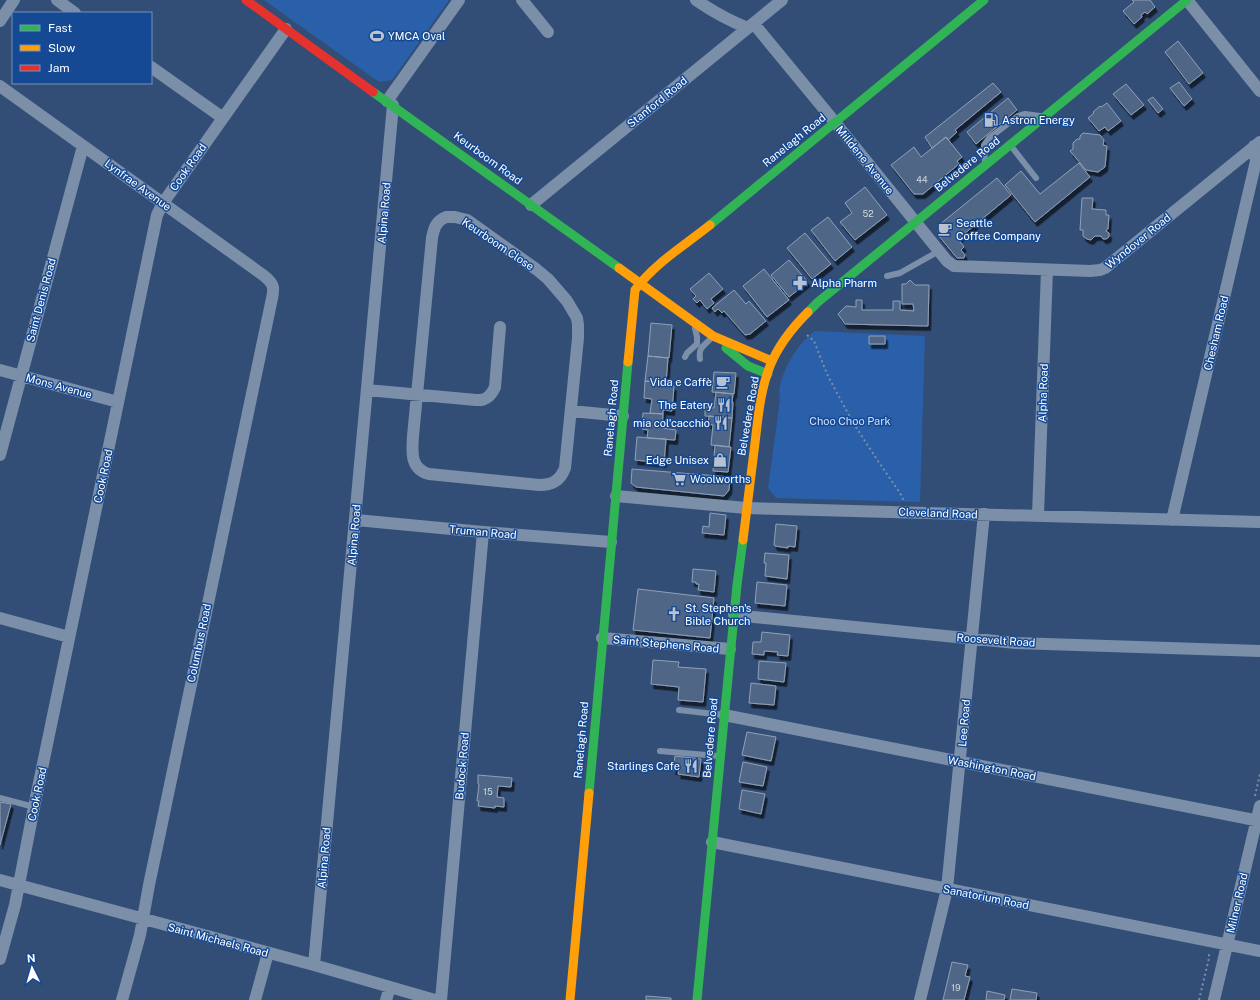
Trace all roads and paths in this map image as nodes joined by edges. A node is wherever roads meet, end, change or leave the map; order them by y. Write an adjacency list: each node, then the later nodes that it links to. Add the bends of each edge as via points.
1 (14, 0): 11 (street)
2 (57, 0): 10 (street)
3 (246, 0): 13 (main road, Keurboom Road)
4 (459, 0): 18 (street)
5 (522, 0): 14 (street)
6 (696, 0): 12 (street, Milldene Avenue, via 737,24)
7 (782, 0): 12 (street, Stanford Road)
8 (984, 0): 21 (main road, Ranelagh Road)
9 (1187, 0): 17 (street); 19 (main road, Belvedere Road)
10 (74, 12)
11 (0, 21)
12 (751, 26): 21 (street, Milldene Avenue); 28 (street, Stanford Road)
13 (286, 29): 18 (main road, Keurboom Road); 20 (street, Cook Road)
14 (548, 32)
15 (152, 68): 20 (street)
16 (0, 86): 24 (street, Lynfrae Avenue)
17 (1260, 91)
18 (390, 103): 28 (main road, Keurboom Road); 45 (street, Alpina Road)
19 (1045, 117): 23 (main road, Belvedere Road); 25 (lane, via 1025,114 1018,116 989,138 984,145)
20 (223, 118): 27 (street, Cook Road)
21 (835, 122): 29 (street, Milldene Avenue); 33 (main road, Ranelagh Road)
22 (1257, 144): 31 (street, Wyndover Road, via 1105,268 1090,271); 57 (street, Chesham Road, via 1256,162)
23 (1010, 145): 25 (main road, Belvedere Road); 26 (lane)
24 (83, 146): 27 (street, Lynfrae Avenue); 44 (street, Saint Denis Road)
25 (985, 165): 29 (main road, Belvedere Road)
26 (1036, 178)
27 (163, 203): 34 (street, Lynfrae Avenue, via 271,281); 47 (street, Cook Road, via 157,215)
28 (531, 205): 33 (main road, Keurboom Road)
29 (916, 222): 30 (street, Wyndover Road); 41 (main road, Belvedere Road, via 810,309 785,340)
30 (939, 251): 31 (street, Wyndover Road, via 950,265 959,267); 32 (lane, via 900,273)
31 (1047, 270): 55 (street, Alpha Road)
32 (887, 276)
33 (640, 283): 35 (main road, Keurboom Road); 49 (main road, Ranelagh Road, via 635,290)
34 (273, 286): 81 (street, Columbus Road)
35 (689, 318): 38 (main road, Keurboom Road); 39 (lane, via 697,332 697,344)
36 (500, 327): 46 (street, via 495,387 488,398 480,400)
37 (805, 334): 52 (path, via 814,341 839,398)
38 (714, 336): 40 (lane, via 701,348); 41 (main road, Keurboom Road); 43 (main road, Keurboom Road, via 748,366)
39 (685, 357)
40 (700, 359)
41 (772, 362): 43 (main road, Belvedere Road)
42 (0, 370): 44 (street, Mons Avenue)
43 (768, 374): 53 (main road, Belvedere Road, via 759,409)
44 (21, 375): 47 (street, Mons Avenue); 50 (street, Saint Denis Road)
45 (367, 390): 46 (street); 56 (street, Alpina Road)
46 (417, 395): 48 (street, Keurboom Close, via 412,454 423,473 539,485 557,481 562,476); 48 (street, Keurboom Close, via 434,228 441,219 455,217 466,220 536,269 548,278 567,301 577,318 578,325)
47 (118, 402): 63 (street, Cook Road)
48 (571, 408): 49 (street)
49 (623, 413): 51 (main road, Ranelagh Road)
50 (0, 455)
51 (616, 496): 53 (street, Cleveland Road); 60 (main road, Ranelagh Road)
52 (905, 504)
53 (746, 508): 54 (street, Cleveland Road); 61 (main road, Belvedere Road)
54 (984, 514): 55 (street, Cleveland Road); 65 (street, Lee Road)
55 (1038, 515): 57 (street, Cleveland Road)
56 (356, 520): 59 (street, Truman Road); 86 (street, Alpina Road)
57 (1172, 520): 58 (street, Cleveland Road)
58 (1260, 522)
59 (483, 532): 60 (street, Truman Road); 92 (street, Budock Road)
60 (611, 542): 64 (main road, Ranelagh Road)
61 (734, 615): 65 (street, Roosevelt Road); 66 (main road, Belvedere Road)
62 (0, 618): 63 (street)
63 (69, 637): 75 (street, Cook Road)
64 (602, 638): 66 (street, Saint Stephens Road); 93 (main road, Ranelagh Road)
65 (972, 639): 67 (street, Roosevelt Road, via 1016,643); 72 (street, Lee Road)
66 (730, 649): 69 (main road, Belvedere Road)
67 (1260, 651)
68 (679, 710): 69 (lane)
69 (724, 715): 71 (main road, Belvedere Road); 72 (street, Washington Road)
70 (660, 751): 71 (lane)
71 (720, 756): 77 (main road, Belvedere Road)
72 (960, 761): 76 (street, Washington Road); 80 (street, Lee Road)
73 (0, 798): 75 (lane)
74 (1260, 806): 76 (street, Milner Road)
75 (34, 807): 79 (street, Cook Road)
76 (1258, 820): 82 (street, Milner Road)
77 (712, 842): 80 (street, Sanatorium Road); 94 (main road, Belvedere Road)
78 (0, 880): 79 (street, Saint Michaels Road)
79 (18, 884): 81 (street, Saint Michaels Road); 85 (street, Cook Road)
80 (947, 889): 82 (street, Sanatorium Road); 95 (street, Lee Road)
81 (142, 919): 84 (street, Saint Michaels Road); 88 (street, Columbus Road)
82 (1227, 945): 83 (street, Sanatorium Road); 96 (street, Milner Road)
83 (1260, 951)
84 (268, 954): 86 (street, Saint Michaels Road); 89 (street)
85 (0, 959)
86 (314, 965): 87 (street, Saint Michaels Road)
87 (390, 987): 90 (street); 91 (street, Saint Michaels Road)
88 (122, 1000)
89 (255, 1000)
90 (386, 1000)
91 (435, 1000)
92 (441, 1000)
93 (570, 1000)
94 (697, 1000)
95 (920, 1000)
96 (1214, 1000)

